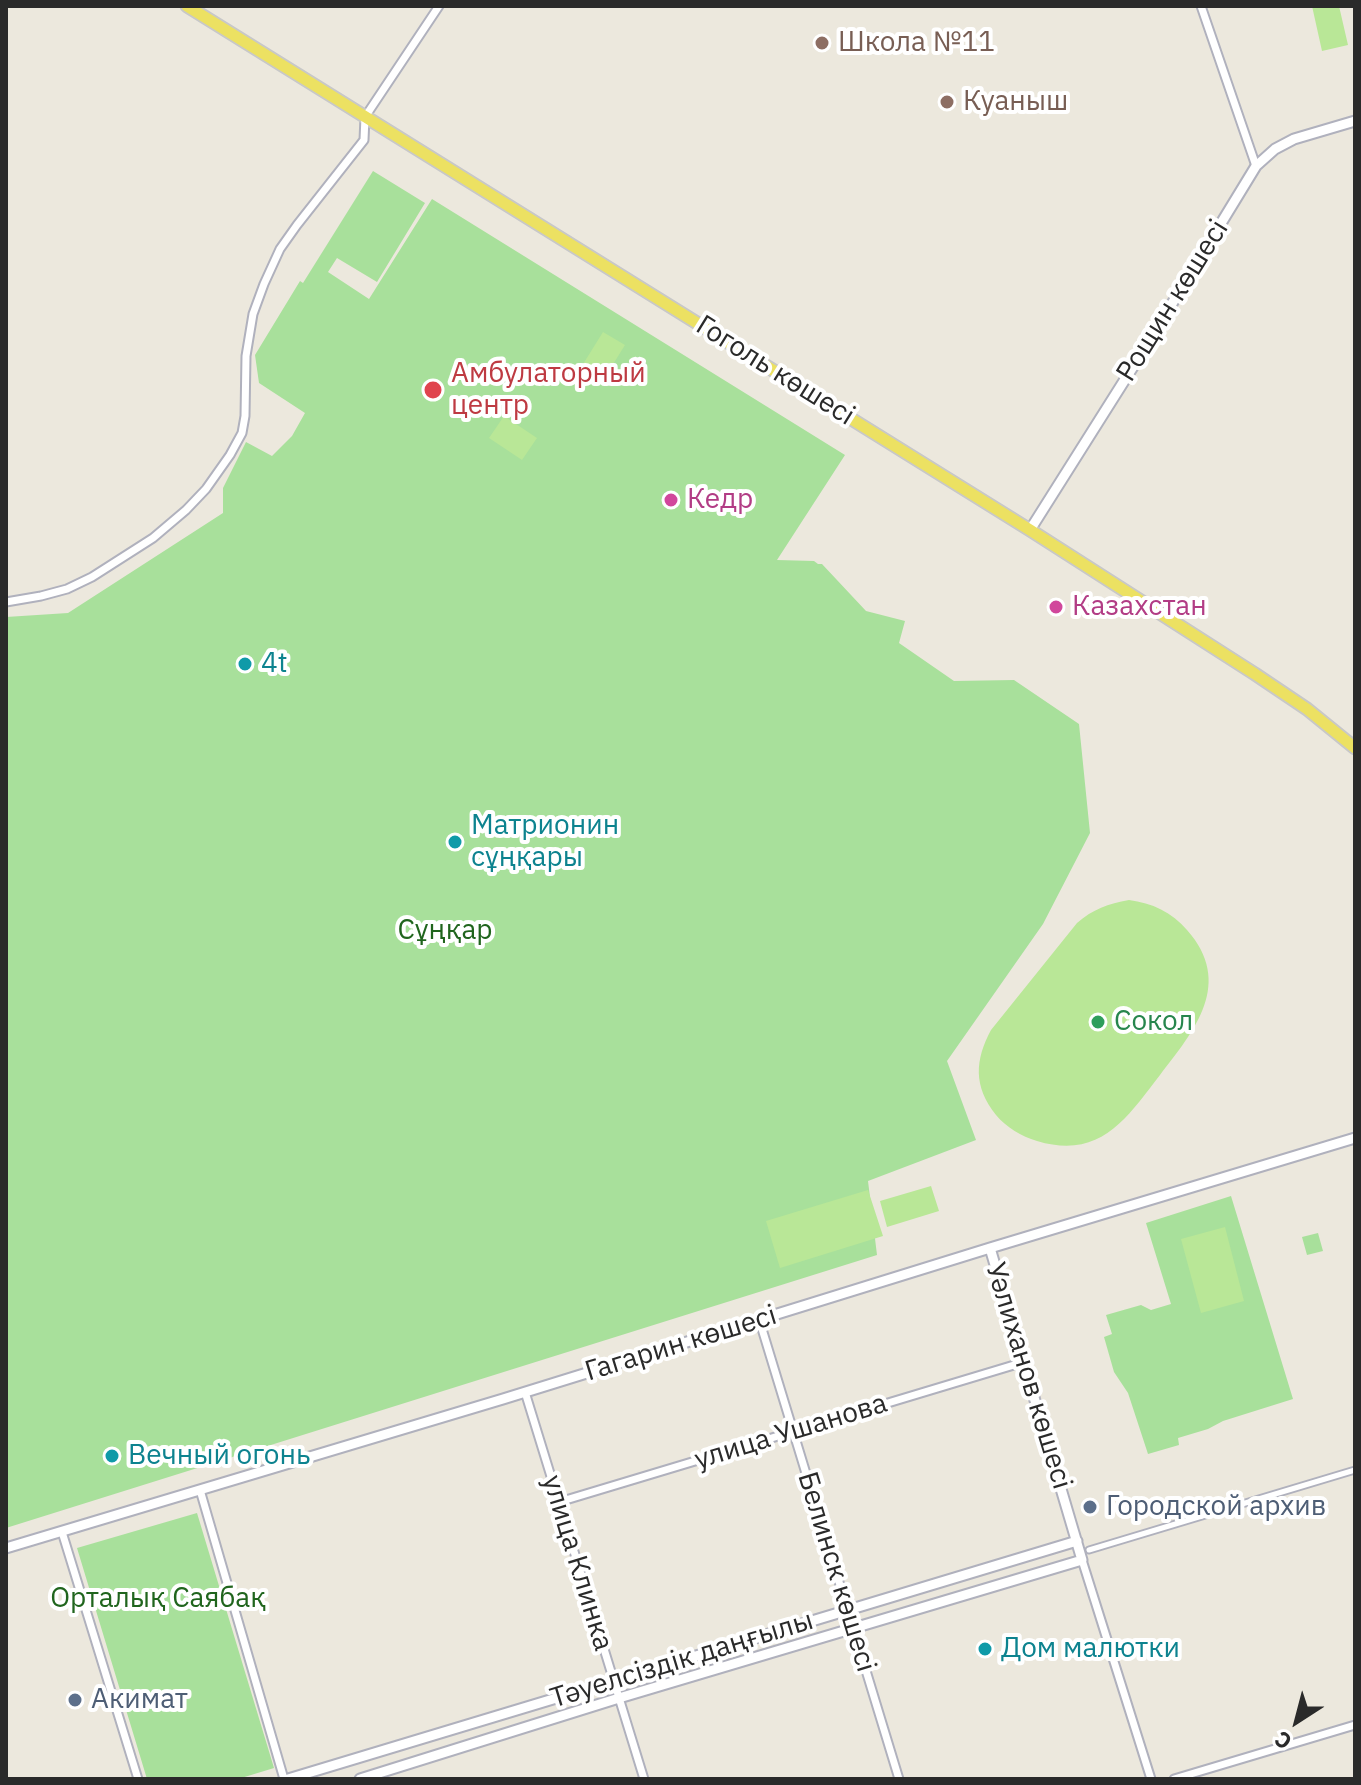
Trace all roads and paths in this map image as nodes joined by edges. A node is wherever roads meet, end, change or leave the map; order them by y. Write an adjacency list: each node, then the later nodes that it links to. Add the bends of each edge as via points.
1 (187, 6): 4 (main road, Гоголь көшесі)
2 (439, 6): 4 (street)
3 (1201, 6): 6 (street)
4 (365, 117): 7 (main road, Гоголь көшесі); 8 (street, via 364,140 280,249 264,284 246,356 242,433 206,489 153,538 92,577 67,589)
5 (1355, 121): 6 (street, Рощин көшесі, via 1294,139)
6 (1256, 166): 7 (street, Рощин көшесі)
7 (1030, 530): 9 (main road, Гоголь көшесі, via 1255,674)
8 (6, 602)
9 (1355, 748)
10 (1355, 1138): 11 (street, Гагарин көшесі)
11 (990, 1248): 12 (street, Гагарин көшесі); 13 (street, Уәлиханов көшесі)
12 (759, 1319): 14 (street, Гагарин көшесі); 15 (street, Белинск көшесі)
13 (1024, 1362): 15 (street, улица Ушанова); 20 (street, Уәлиханов көшесі)
14 (525, 1392): 17 (street, Гагарин көшесі); 18 (street, улица Клинка)
15 (793, 1431): 18 (street, улица Ушанова); 24 (street, Белинск көшесі)
16 (1355, 1470): 22 (street)
17 (200, 1490): 19 (street, Гагарин көшесі); 30 (street)
18 (559, 1502): 26 (street, улица Клинка)
19 (62, 1532): 21 (street, Гагарин көшесі); 29 (street)
20 (1077, 1541): 23 (street, Уәлиханов көшесі); 24 (street, Тәуелсіздік даңғылы)
21 (6, 1548)
22 (1089, 1550)
23 (1082, 1560): 25 (street, Тәуелсіздік даңғылы); 34 (street, Уәлиханов көшесі)
24 (848, 1610): 25 (street, Белинск көшесі); 26 (street, Тәуелсіздік даңғылы)
25 (853, 1628): 27 (street, Тәуелсіздік даңғылы); 33 (street, Белинск көшесі)
26 (614, 1681): 27 (street, улица Клинка); 30 (street, Тәуелсіздік даңғылы)
27 (619, 1698): 31 (street, Тәуелсіздік даңғылы); 32 (street, улица Клинка)
28 (1355, 1725): 35 (street)
29 (138, 1779)
30 (286, 1779)
31 (360, 1779)
32 (644, 1779)
33 (899, 1779)
34 (1151, 1779)
35 (1174, 1779)

